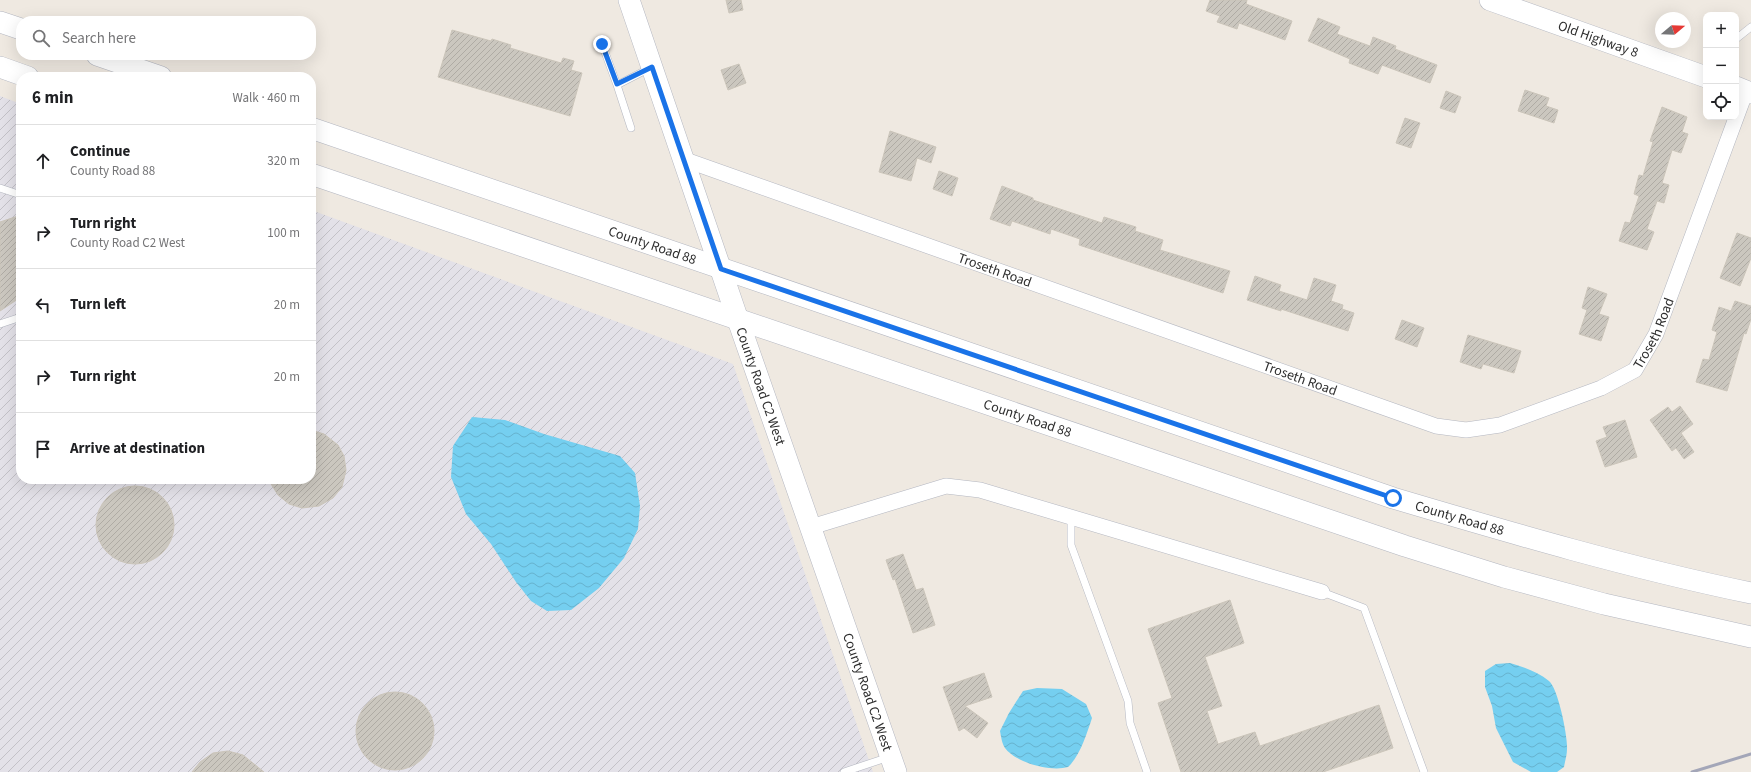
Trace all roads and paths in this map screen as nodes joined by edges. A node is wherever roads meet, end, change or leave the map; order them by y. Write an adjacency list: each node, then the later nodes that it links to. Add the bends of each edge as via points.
1 (629, 0): 10 (main road, County Road C2 West)
2 (1490, 0): 12 (main road, Old Highway 8)
3 (0, 22): 4 (main road)
4 (16, 27)
5 (1751, 27): 6 (lane)
6 (1739, 37)
7 (602, 44): 14 (lane)
8 (112, 60): 11 (main road)
9 (0, 67): 13 (main road)
10 (652, 67): 14 (lane); 18 (main road, County Road C2 West)
11 (146, 72)
12 (1703, 72)
13 (16, 73)
14 (617, 84): 16 (lane)
15 (1744, 90): 18 (street, Troseth Road, via 1656,334 1635,370 1601,388 1500,425 1466,430 1436,426)
16 (631, 128)
17 (316, 130): 22 (main road, County Road 88)
18 (684, 159): 22 (main road, County Road C2 West)
19 (316, 176): 24 (main road, County Road 88)
20 (0, 188): 21 (lane)
21 (16, 193)
22 (721, 269): 24 (main road, County Road C2 West); 29 (main road, County Road 88, via 1393,498 1615,561)
23 (16, 318): 25 (lane)
24 (738, 320): 27 (main road, County Road C2 West); 30 (main road, County Road 88, via 1504,577 1604,604)
25 (0, 324)
26 (1071, 518): 27 (street, via 980,490 946,486); 28 (street); 33 (lane, via 1071,545 1128,701 1130,723)
27 (810, 527): 31 (main road, County Road C2 West)
28 (1322, 592): 34 (lane, via 1364,608)
29 (1751, 593)
30 (1751, 637)
31 (893, 764): 32 (lane)
32 (844, 772)
33 (1147, 772)
34 (1424, 772)

